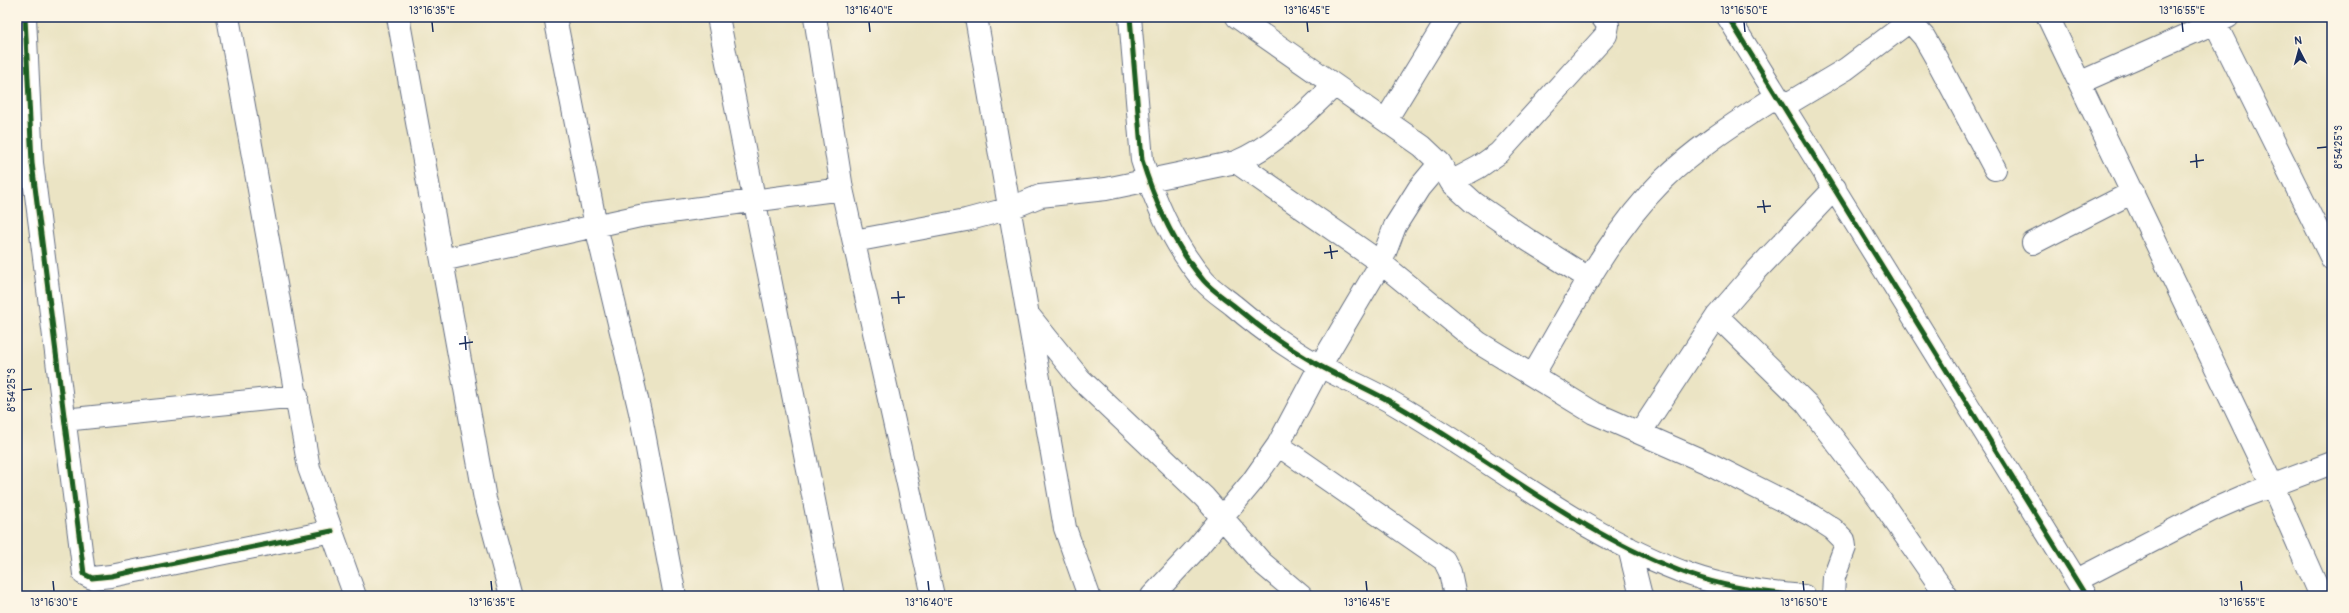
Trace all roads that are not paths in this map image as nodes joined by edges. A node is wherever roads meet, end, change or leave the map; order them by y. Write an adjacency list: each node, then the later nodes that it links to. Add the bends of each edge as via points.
1 (24, 17): 42 (street, via 32,163)
2 (228, 17): 41 (street)
3 (398, 17): 34 (street)
4 (555, 17): 30 (street)
5 (718, 17): 28 (street)
6 (815, 17): 26 (street)
7 (976, 17): 29 (street)
8 (1130, 17): 23 (street, via 1142,160)
9 (1236, 17): 17 (street)
10 (1449, 17): 19 (street)
11 (1602, 17): 24 (street, via 1608,26 1606,36 1549,99 1499,153)
12 (1728, 17): 18 (street)
13 (2048, 17): 16 (street)
14 (1910, 18): 18 (street, via 1884,42 1846,70); 22 (street, via 1924,37)
15 (2222, 20): 16 (street); 33 (street)
16 (2081, 82): 27 (street)
17 (1334, 86): 19 (street); 20 (street, via 1276,140 1252,156)
18 (1780, 101): 25 (street); 36 (street, via 1691,154 1662,181 1638,208)
19 (1386, 120): 21 (street)
20 (1236, 162): 23 (street); 35 (street)
21 (1440, 162): 24 (street); 35 (street, via 1419,188 1395,226)
22 (1995, 169)
23 (1149, 182): 29 (street, via 1046,195); 39 (street, via 1179,245 1205,282 1256,325)
24 (1451, 182): 36 (street, via 1473,202 1528,240)
25 (1835, 188): 38 (street); 50 (street)
26 (842, 189): 28 (street); 31 (street)
27 (2133, 192): 32 (street); 46 (street)
28 (755, 202): 30 (street, via 640,216); 55 (street)
29 (1011, 208): 31 (street); 37 (street)
30 (596, 226): 34 (street); 54 (street, via 640,412)
31 (854, 241): 56 (street)
32 (2033, 243)
33 (2332, 259)
34 (442, 260): 53 (street, via 485,500)
35 (1380, 262): 39 (street); 40 (street, via 1479,343)
36 (1590, 278): 40 (street)
37 (1029, 316): 47 (street, via 1080,379); 57 (street, via 1065,528)
38 (1717, 316): 43 (street); 64 (street, via 1806,403 1879,498)
39 (1320, 366): 44 (street); 49 (street, via 1395,404 1566,513)
40 (1533, 375): 43 (street, via 1594,413)
41 (296, 396): 42 (street); 48 (street, via 309,468)
42 (64, 420): 48 (street, via 84,574 92,578)
43 (1640, 433): 63 (street, via 1710,464 1814,516 1833,529 1842,537 1845,544 1834,577)
44 (1278, 445): 47 (street); 60 (street, via 1444,560 1450,572)
45 (2332, 463): 46 (street)
46 (2272, 485): 50 (street, via 2210,511); 51 (street)
47 (1223, 517): 58 (street); 59 (street, via 1262,563)
48 (332, 531): 52 (street)
49 (1629, 548): 61 (street); 62 (street, via 1692,576 1753,592)
50 (2082, 588)
51 (2313, 593)
52 (355, 596)
53 (511, 596)
54 (675, 596)
55 (833, 596)
56 (933, 596)
57 (1089, 596)
58 (1152, 596)
59 (1301, 596)
60 (1455, 596)
61 (1641, 596)
62 (1804, 596)
63 (1833, 596)
64 (1947, 596)

